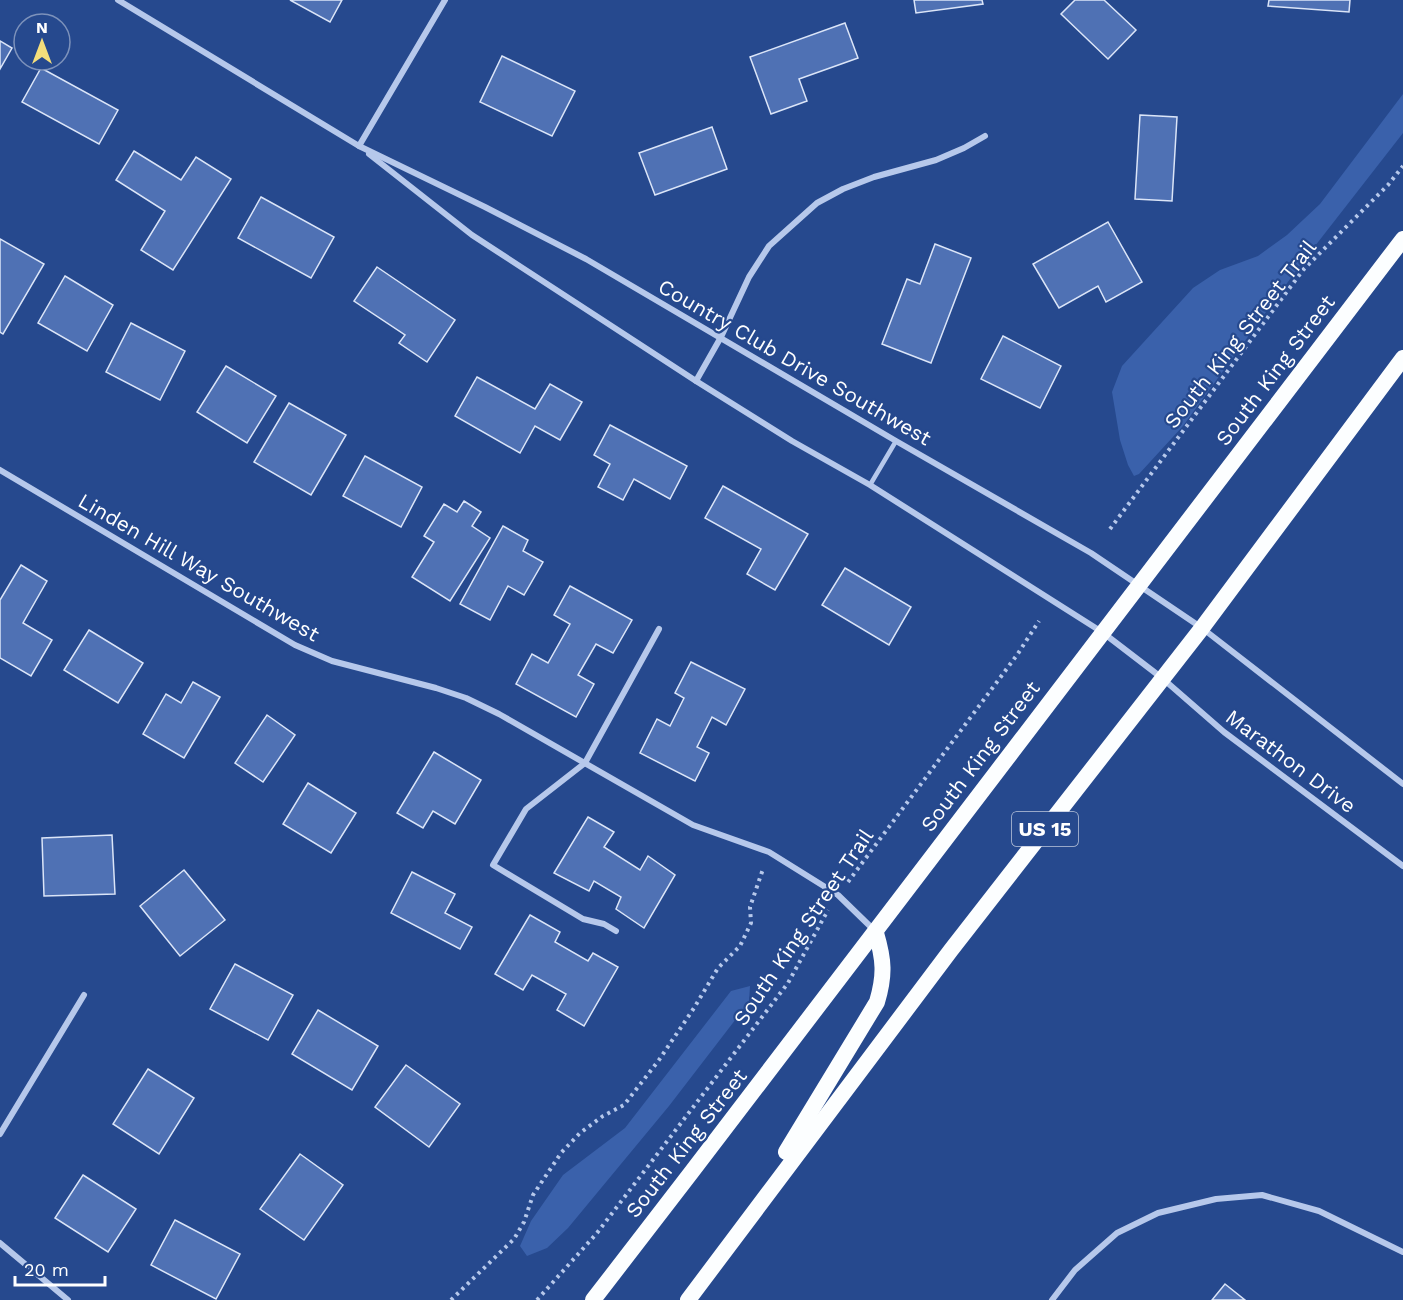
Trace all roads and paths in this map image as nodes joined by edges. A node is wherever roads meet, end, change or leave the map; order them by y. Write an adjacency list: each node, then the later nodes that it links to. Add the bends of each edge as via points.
1 (118, 0): 4 (street, Country Club Drive Southwest)
2 (445, 0): 4 (street)
3 (985, 136): 7 (street, via 936,160 874,177 817,203 769,246 749,277)
4 (360, 146): 7 (street, Country Club Drive Southwest, via 586,258); 9 (street, Country Club Drive Southwest, via 472,235)
5 (1403, 166): 13 (path, South King Street Trail, via 1303,270)
6 (1403, 239): 14 (highway, South King Street)
7 (721, 337): 9 (street); 10 (street, Country Club Drive Southwest)
8 (1403, 358): 16 (highway, US 15)
9 (696, 381): 12 (street, Country Club Drive Southwest)
10 (896, 441): 12 (lane); 14 (street, Country Club Drive Southwest, via 1091,553)
11 (0, 470): 20 (street, Linden Hill Way Southwest, via 295,645 332,661 466,698)
12 (870, 485): 18 (street, Country Club Drive Southwest)
13 (1110, 529)
14 (1139, 585): 16 (street, Country Club Drive Southwest); 18 (highway, South King Street)
15 (1039, 621): 24 (path, South King Street Trail)
16 (1202, 628): 19 (highway, US 15); 21 (street)
17 (659, 629): 20 (street)
18 (1102, 632): 19 (street, Country Club Drive Southwest); 26 (highway, South King Street)
19 (1162, 678): 23 (street, Marathon Drive, via 1224,732); 29 (highway, US 15)
20 (585, 763): 22 (street, Linden Hill Way Southwest, via 693,825); 25 (street, via 526,809 493,865 583,919)
21 (1403, 784)
22 (770, 852): 24 (street, Linden Hill Way Southwest); 33 (path, via 750,907 751,923 740,946 718,969 624,1106 580,1133 561,1153 533,1195 525,1222 514,1239)
23 (1403, 866)
24 (838, 895): 26 (street, Linden Hill Way Southwest); 34 (path, South King Street Trail, via 788,983 597,1233)
25 (616, 931)
26 (876, 933): 29 (highway, via 883,967 877,1002); 35 (highway, South King Street)
27 (84, 995): 28 (street)
28 (0, 1134)
29 (739, 1230): 36 (highway, US 15)
30 (0, 1243): 32 (street)
31 (1403, 1252): 37 (street, via 1319,1211 1262,1195 1216,1199 1158,1213 1117,1233 1075,1270)
32 (68, 1300)
33 (451, 1300)
34 (537, 1300)
35 (593, 1300)
36 (688, 1300)
37 (1052, 1300)

